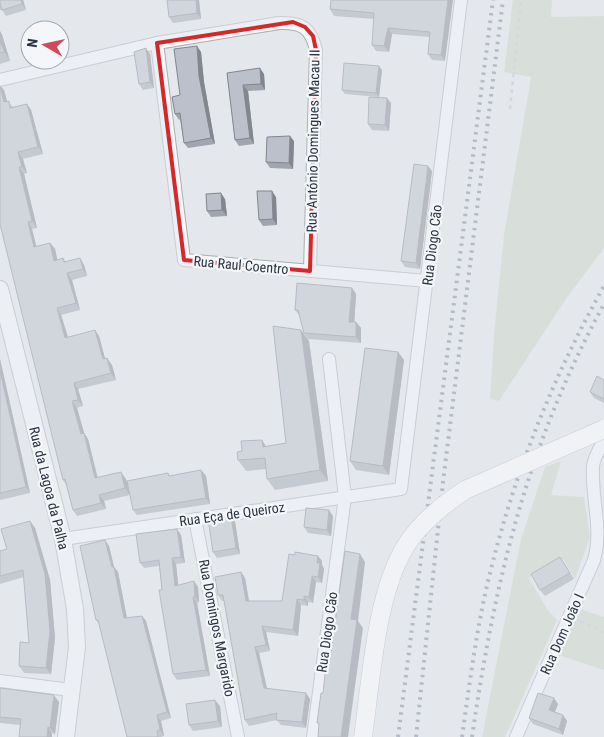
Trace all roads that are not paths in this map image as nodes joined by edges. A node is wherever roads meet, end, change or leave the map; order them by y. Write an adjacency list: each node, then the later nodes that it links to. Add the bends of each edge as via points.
1 (461, 0): 5 (street, Rua Diogo Cão)
2 (157, 43): 3 (street, Rua António Domingues Macau II); 4 (street, Rua Raul Coentro, via 184,260); 4 (street, Rua António Domingues Macau II, via 286,22 293,22 313,36 316,50)
3 (0, 80)
4 (310, 271): 5 (street, Rua Raul Coentro)
5 (427, 281): 10 (street, Rua Diogo Cão)
6 (0, 289): 13 (street, Rua da Lagoa da Palha)
7 (329, 359): 11 (street, Rua Diogo Cão)
8 (604, 429): 19 (main road, bridge, via 465,490 415,533 397,561 385,596)
9 (604, 440): 20 (street, Rua Dom João I, via 593,465 598,528 594,560)
10 (401, 489): 11 (street, Rua Eça de Queiroz)
11 (345, 497): 12 (street, Rua Eça de Queiroz); 18 (street, Rua Diogo Cão)
12 (195, 519): 13 (street, Rua Eça de Queiroz); 17 (street, Rua Domingos Margarido)
13 (62, 539): 15 (street, Rua da Lagoa da Palha, via 75,609 77,647)
14 (0, 681): 15 (street)
15 (71, 690): 16 (street, Rua da Lagoa da Palha)
16 (66, 737)
17 (238, 737)
18 (313, 737)
19 (363, 737)
20 (516, 737)

